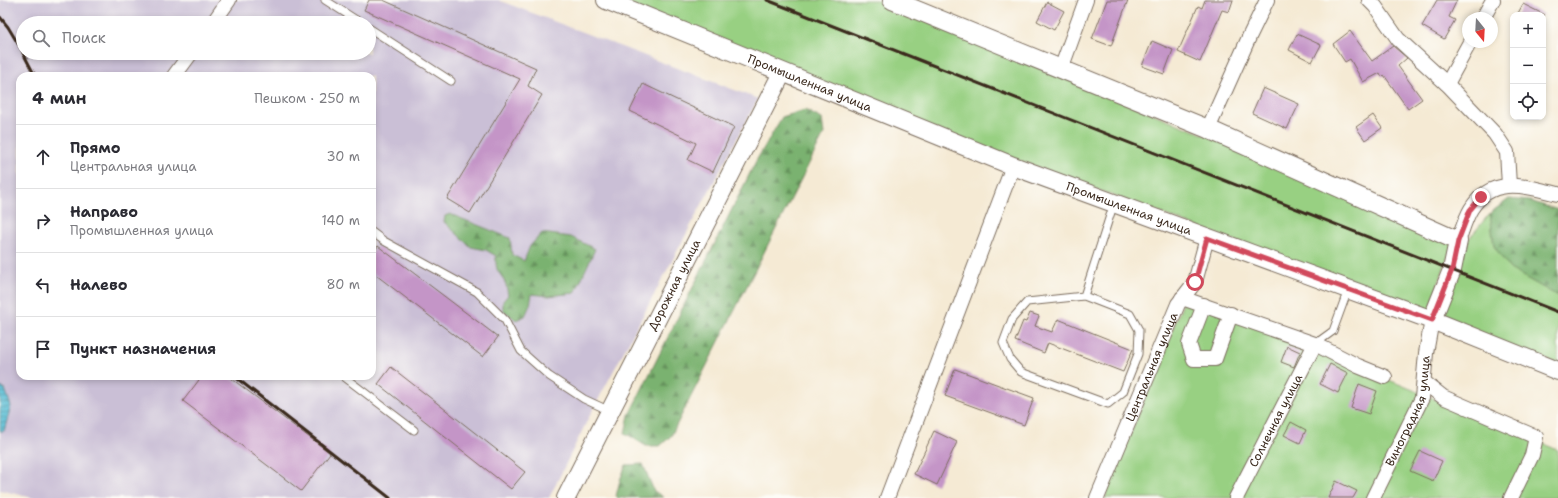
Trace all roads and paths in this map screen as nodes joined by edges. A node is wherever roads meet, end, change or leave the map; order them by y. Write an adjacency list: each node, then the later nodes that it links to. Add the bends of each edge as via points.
1 (229, 0): 10 (street)
2 (325, 0): 11 (lane)
3 (606, 0): 17 (street, Промышленная улица)
4 (892, 0): 15 (street)
5 (1086, 0): 15 (street)
6 (1267, 0): 20 (street)
7 (1369, 0): 19 (street, via 1398,39)
8 (1493, 0): 9 (street)
9 (1486, 12)
10 (218, 16)
11 (350, 16)
12 (376, 33): 18 (lane)
13 (1467, 48): 19 (street)
14 (186, 60): 16 (street)
15 (1061, 69): 20 (street)
16 (177, 72)
17 (782, 73): 21 (street, Промышленная улица); 39 (street, Дорожная улица)
18 (451, 81)
19 (1447, 84): 22 (street, via 1495,134 1507,152)
20 (1208, 129): 27 (street)
21 (1013, 166): 24 (street, Промышленная улица); 42 (street)
22 (1509, 185): 23 (street); 27 (street, via 1493,188 1481,197 1470,210)
23 (1558, 194)
24 (1114, 203): 26 (street, Промышленная улица); 29 (lane)
25 (376, 235): 39 (lane, via 477,292 505,320 521,351 549,376 584,399)
26 (1207, 238): 28 (street, Промышленная улица); 30 (street, Центральная улица, via 1195,282)
27 (1458, 241): 33 (street, via 1452,270)
28 (1348, 290): 33 (street, Промышленная улица); 34 (lane, via 1333,330)
29 (1084, 296): 29 (lane, via 1130,314 1139,330 1138,354 1123,392 1108,404 1021,372 1010,359 1003,343 1012,320 1027,302)
30 (1182, 298): 31 (street); 43 (street, Центральная улица)
31 (1204, 305): 32 (street); 32 (street, via 1189,344 1194,359 1215,359)
32 (1231, 314): 34 (street)
33 (1432, 320): 35 (street, Промышленная улица); 38 (street, Виноградная улица)
34 (1314, 344): 36 (street); 44 (street, Солнечная улица)
35 (1558, 371)
36 (1385, 377)
37 (348, 380): 40 (lane)
38 (1424, 382): 45 (street, Виноградная улица, via 1422,398); 46 (street, via 1444,397 1536,437 1532,455)
39 (610, 411): 41 (street, Дорожная улица)
40 (414, 430)
41 (566, 498)
42 (887, 498)
43 (1097, 498)
44 (1236, 498)
45 (1373, 498)
46 (1511, 498)

